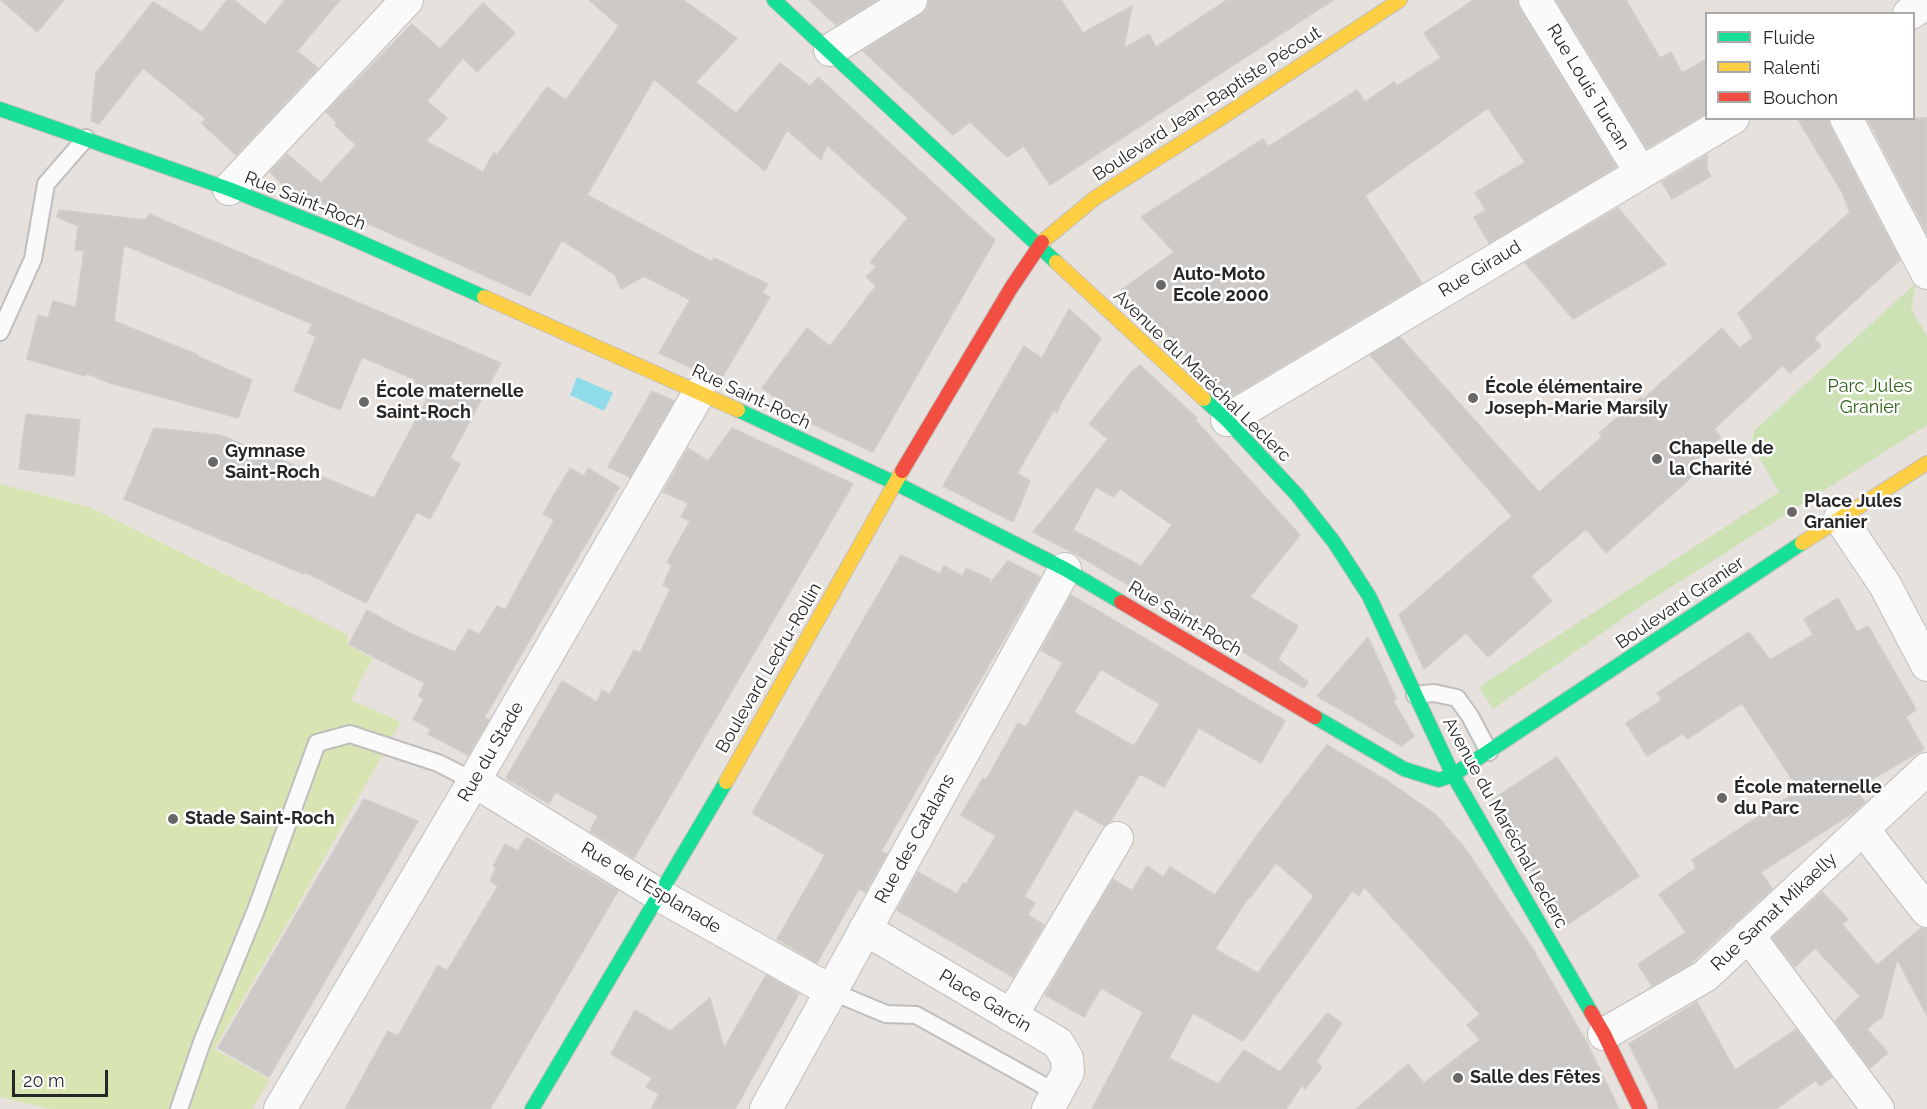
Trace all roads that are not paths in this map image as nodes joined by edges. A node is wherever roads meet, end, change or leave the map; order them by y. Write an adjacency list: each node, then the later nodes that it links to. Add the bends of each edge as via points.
1 (407, 0): 14 (street)
2 (774, 0): 8 (street, Avenue du Maréchal Leclerc)
3 (911, 0): 8 (street)
4 (1401, 0): 15 (street, Boulevard Jean-Baptiste Pécout, via 1095,198)
5 (1535, 0): 13 (street, Rue Louis Turcan)
6 (1927, 3): 7 (street)
7 (1912, 12)
8 (830, 50): 15 (street, Avenue du Maréchal Leclerc)
9 (0, 109): 12 (street, Rue Saint-Roch)
10 (1729, 120): 13 (street, Rue Giraud)
11 (1847, 120): 16 (street)
12 (86, 138): 14 (street, Rue Saint-Roch); 17 (lane, via 46,184 33,259)
13 (1641, 173): 19 (street, Rue Giraud)
14 (229, 189): 18 (street, Rue Saint-Roch, via 335,231)
15 (1039, 246): 19 (street, Avenue du Maréchal Leclerc); 21 (street, Boulevard Ledru-Rollin)
16 (1927, 273)
17 (0, 332)
18 (699, 393): 21 (street, Rue Saint-Roch); 29 (street, Rue du Stade)
19 (1227, 420): 25 (street, Avenue du Maréchal Leclerc, via 1297,495 1346,559 1369,596)
20 (1927, 463): 22 (street, Boulevard Granier)
21 (895, 483): 23 (street, Rue Saint-Roch); 32 (street, Boulevard Ledru-Rollin)
22 (1840, 518): 24 (street, via 1885,585); 26 (street, Boulevard Granier)
23 (1065, 569): 28 (street, Rue Saint-Roch, via 1404,769 1439,780); 34 (street, Rue des Catalans)
24 (1926, 660)
25 (1415, 695): 26 (lane, via 1434,693 1456,698); 28 (street, Avenue du Maréchal Leclerc)
26 (1489, 752): 28 (street, Boulevard Granier)
27 (1927, 769): 30 (street, Rue Samat Mikaelly)
28 (1454, 775): 38 (street, Avenue du Maréchal Leclerc)
29 (474, 781): 32 (street, Rue de l'Esplanade); 40 (lane, via 438,763 350,734 318,743); 41 (street, Rue du Stade)
30 (1863, 829): 33 (street); 35 (street, Rue Samat Mikaelly)
31 (1117, 838): 37 (street)
32 (659, 895): 36 (street, Rue de l'Esplanade); 42 (street, Boulevard Ledru-Rollin)
33 (1927, 911)
34 (865, 930): 36 (street, Rue des Catalans); 37 (street, Place Garcin)
35 (1748, 935): 38 (street, Rue Samat Mikaelly, via 1705,976); 45 (street)
36 (831, 991): 39 (lane, Place Garcin, via 886,1014 916,1015); 43 (street, Rue des Catalans)
37 (1011, 1016): 39 (street, Place Garcin, via 1058,1044 1067,1058 1068,1072)
38 (1604, 1034): 44 (street, Avenue du Maréchal Leclerc)
39 (1052, 1101)
40 (179, 1109)
41 (280, 1109)
42 (532, 1109)
43 (766, 1109)
44 (1640, 1109)
45 (1878, 1109)

